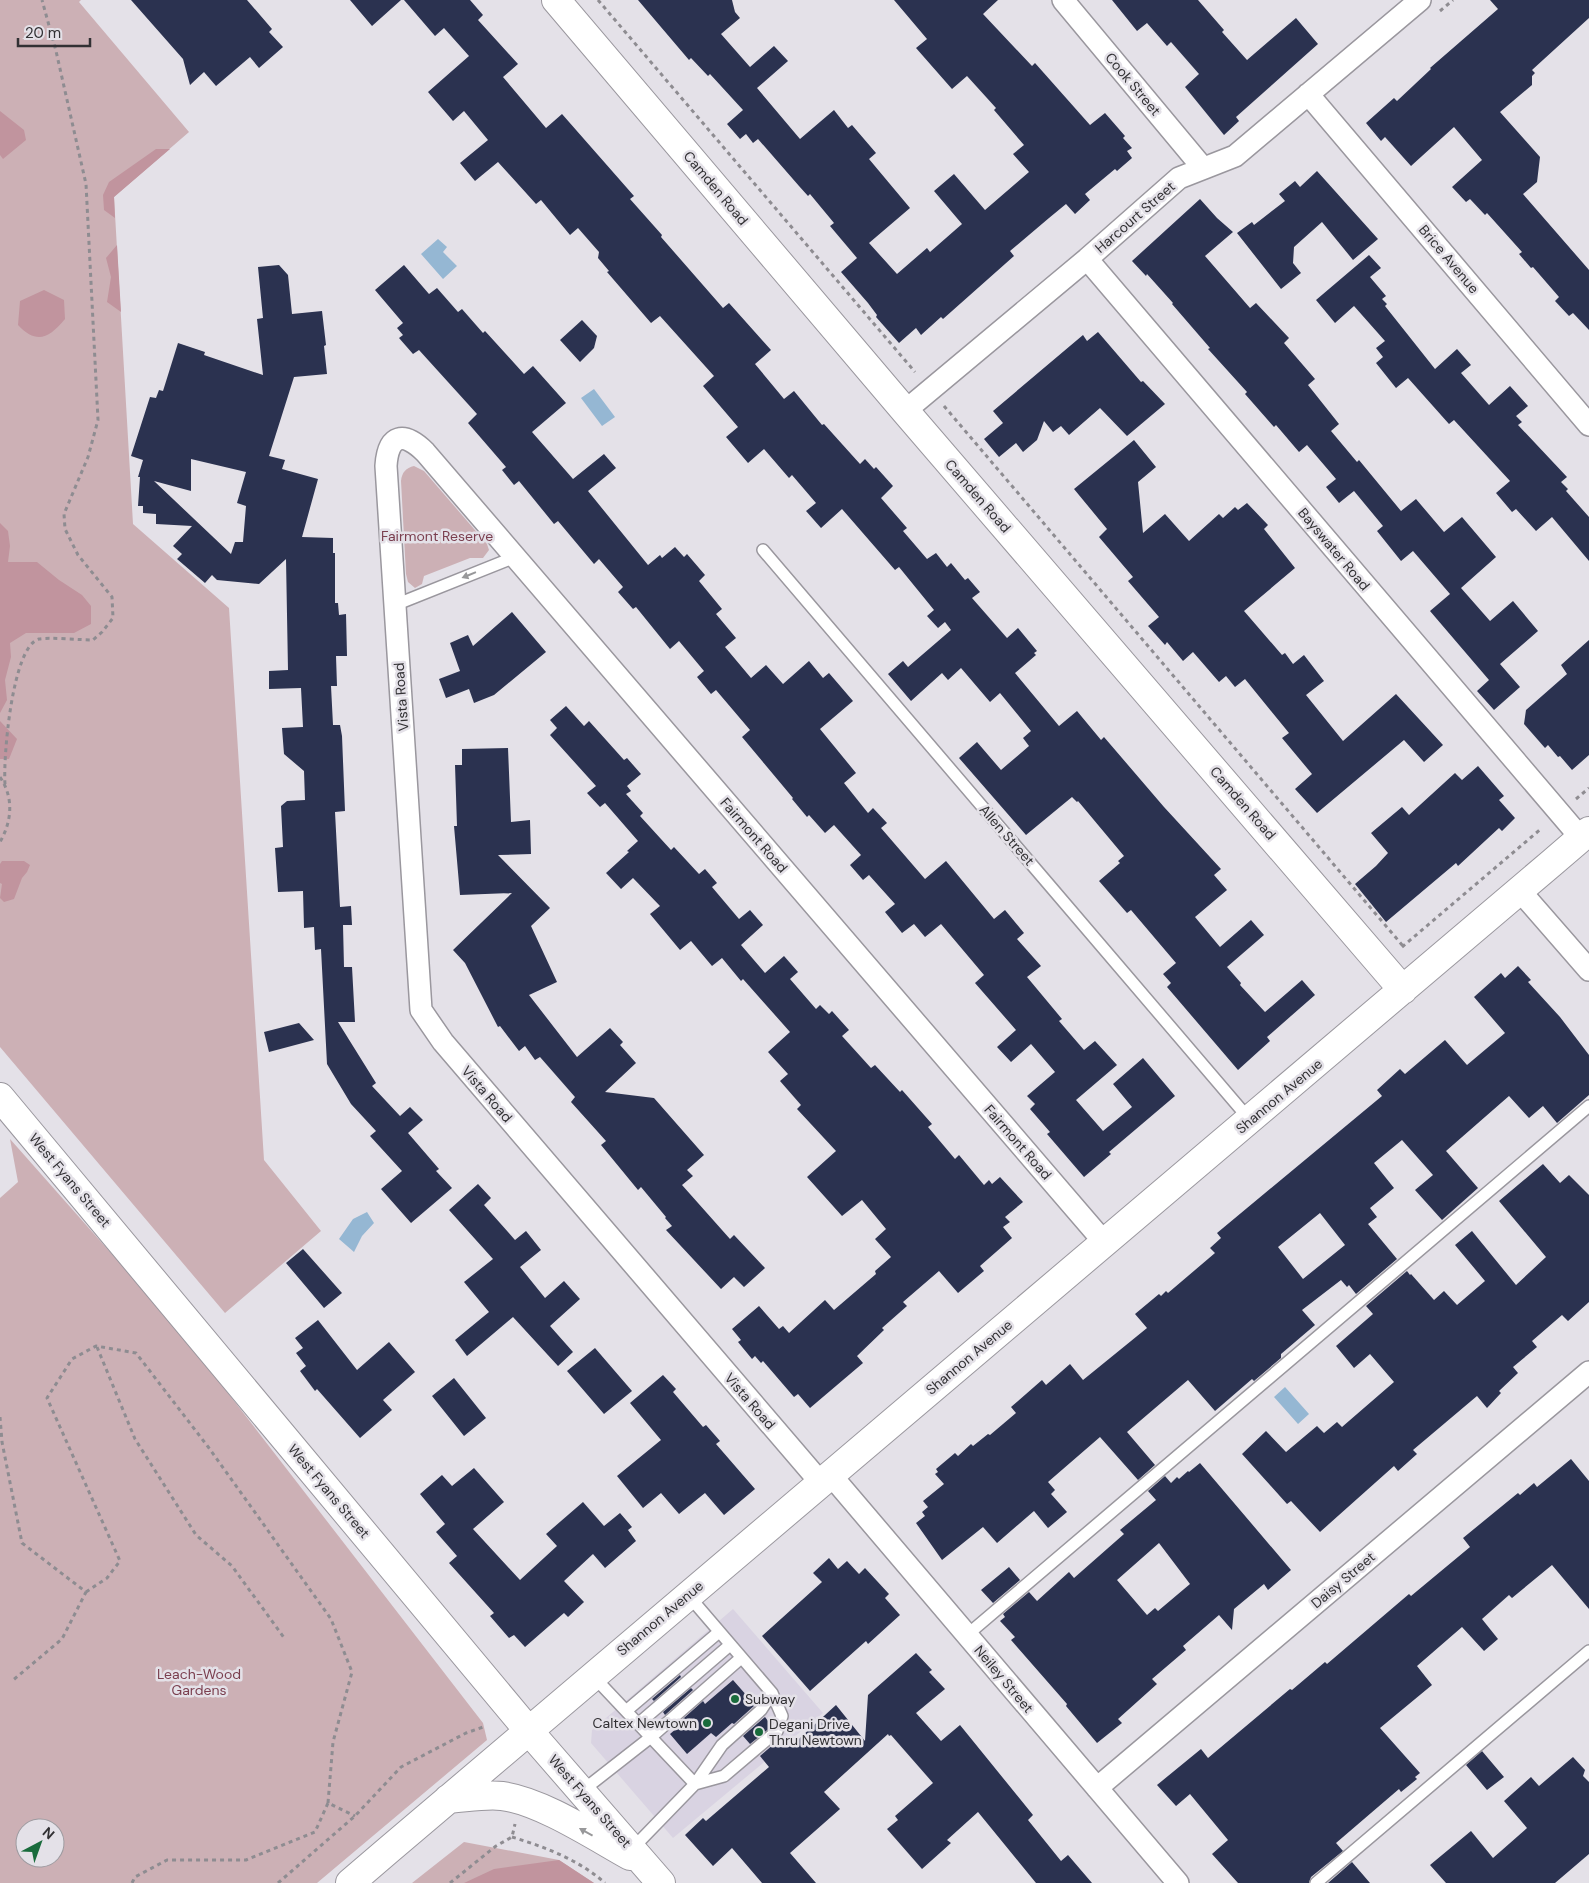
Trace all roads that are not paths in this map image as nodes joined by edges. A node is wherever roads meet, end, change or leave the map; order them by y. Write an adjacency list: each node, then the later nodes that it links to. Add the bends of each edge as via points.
1 (556, 0): 7 (street, Camden Road)
2 (1064, 0): 5 (street, Cook Street)
3 (1420, 0): 4 (street, Harcourt Street)
4 (1308, 94): 5 (street, Harcourt Street, via 1235,156); 8 (street, Brice Avenue)
5 (1203, 168): 6 (street, Harcourt Street, via 1179,178)
6 (1087, 259): 7 (street, Harcourt Street); 13 (street, Bayswater Road, via 1559,814)
7 (905, 411): 16 (street, Camden Road)
8 (1589, 425)
9 (397, 439): 11 (street, Fairmont Road, via 406,439 420,447); 12 (street, Vista Road, via 389,450 386,466)
10 (763, 550): 19 (lane, Allen Street)
11 (515, 557): 12 (lane, one-way to 12); 20 (street, Fairmont Road)
12 (395, 605): 22 (street, Vista Road, via 421,1010 443,1042)
13 (1585, 835): 14 (street, Shannon Avenue)
14 (1520, 891): 15 (street); 16 (street, Shannon Avenue)
15 (1589, 970)
16 (1403, 990): 19 (street, Shannon Avenue)
17 (0, 1097): 33 (street, West Fyans Street)
18 (1589, 1106): 25 (lane)
19 (1250, 1120): 20 (street, Shannon Avenue)
20 (1104, 1242): 22 (street, Shannon Avenue)
21 (1589, 1372): 36 (street, Daisy Street)
22 (825, 1479): 23 (street, Shannon Avenue); 25 (street, Neiley Street)
23 (688, 1595): 24 (lane); 29 (street, Shannon Avenue)
24 (719, 1632): 26 (lane); 31 (lane)
25 (967, 1636): 36 (street, Neiley Street)
26 (730, 1645): 28 (lane); 32 (lane)
27 (1589, 1651): 42 (lane)
28 (741, 1658): 30 (lane); 34 (lane)
29 (593, 1676): 31 (lane); 33 (street, Shannon Avenue)
30 (772, 1693): 35 (lane, via 761,1710 722,1746); 35 (lane, via 782,1716 777,1731 724,1776)
31 (626, 1711): 32 (lane)
32 (638, 1724): 34 (lane)
33 (528, 1730): 37 (street, West Fyans Street); 38 (street, Shannon Avenue)
34 (651, 1737): 35 (lane); 37 (lane)
35 (695, 1784): 39 (lane)
36 (1097, 1788): 41 (street, Neiley Street)
37 (582, 1791): 39 (street, West Fyans Street)
38 (448, 1799): 39 (street, one-way to 38, via 522,1800 500,1795); 40 (street, Shannon Avenue)
39 (646, 1865)
40 (350, 1883)
41 (1178, 1883)
42 (1316, 1883)

